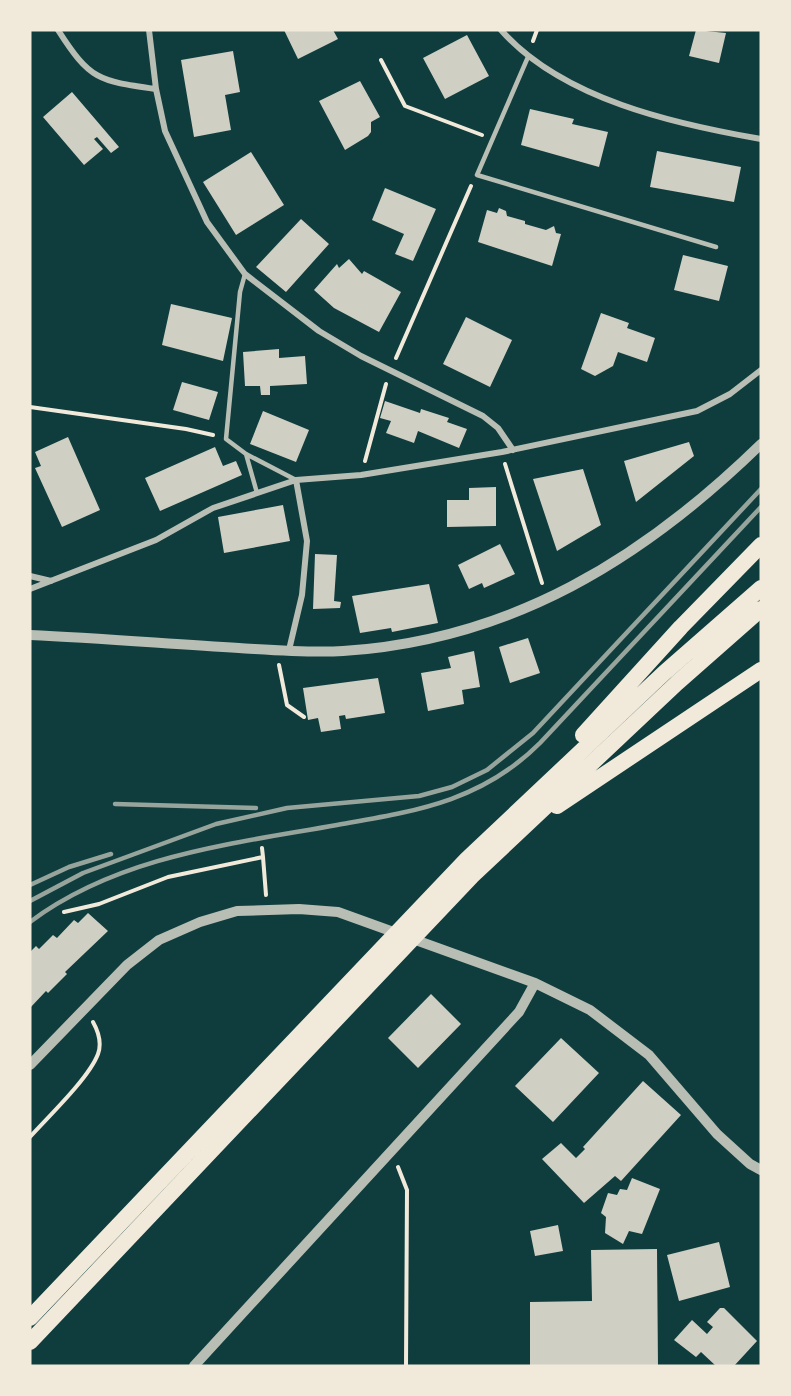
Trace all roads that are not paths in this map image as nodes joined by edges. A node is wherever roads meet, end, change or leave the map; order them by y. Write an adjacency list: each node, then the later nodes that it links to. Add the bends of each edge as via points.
1 (58, 30): 5 (street, via 78,61 91,73 116,83)
2 (149, 30): 5 (street)
3 (501, 30): 4 (street)
4 (528, 57): 6 (street, via 624,104 685,125); 7 (lane, via 477,175)
5 (156, 89): 8 (street, via 165,131 207,222)
6 (761, 139)
7 (716, 247)
8 (245, 273): 11 (street, via 319,331 483,417 498,428); 12 (lane, via 226,439)
9 (761, 370): 11 (street, via 730,394 697,411)
10 (761, 444): 22 (street, via 714,490 642,546 592,578 547,600 448,635 341,651)
11 (513, 450): 13 (street, via 361,475)
12 (246, 454): 13 (lane); 14 (lane)
13 (296, 480): 14 (street); 22 (street, via 307,541 302,595)
14 (257, 493): 17 (street, via 213,508 156,540)
15 (761, 545): 24 (highway, via 681,627)
16 (30, 576): 17 (street)
17 (52, 581): 19 (street)
18 (761, 588): 24 (highway)
19 (30, 589)
20 (761, 609): 25 (highway)
21 (30, 635): 22 (street)
22 (289, 650)
23 (761, 670): 25 (highway)
24 (515, 811): 26 (highway)
25 (516, 833): 26 (highway)
26 (428, 910): 30 (highway, via 380,948); 31 (highway, via 398,953)
27 (535, 983): 28 (street, via 338,912 267,908 237,911 159,940 127,965); 29 (street, via 590,1010 649,1055 717,1134); 32 (street, via 519,1012)
28 (30, 1065)
29 (761, 1170)
30 (30, 1318)
31 (30, 1342)
32 (194, 1366)

